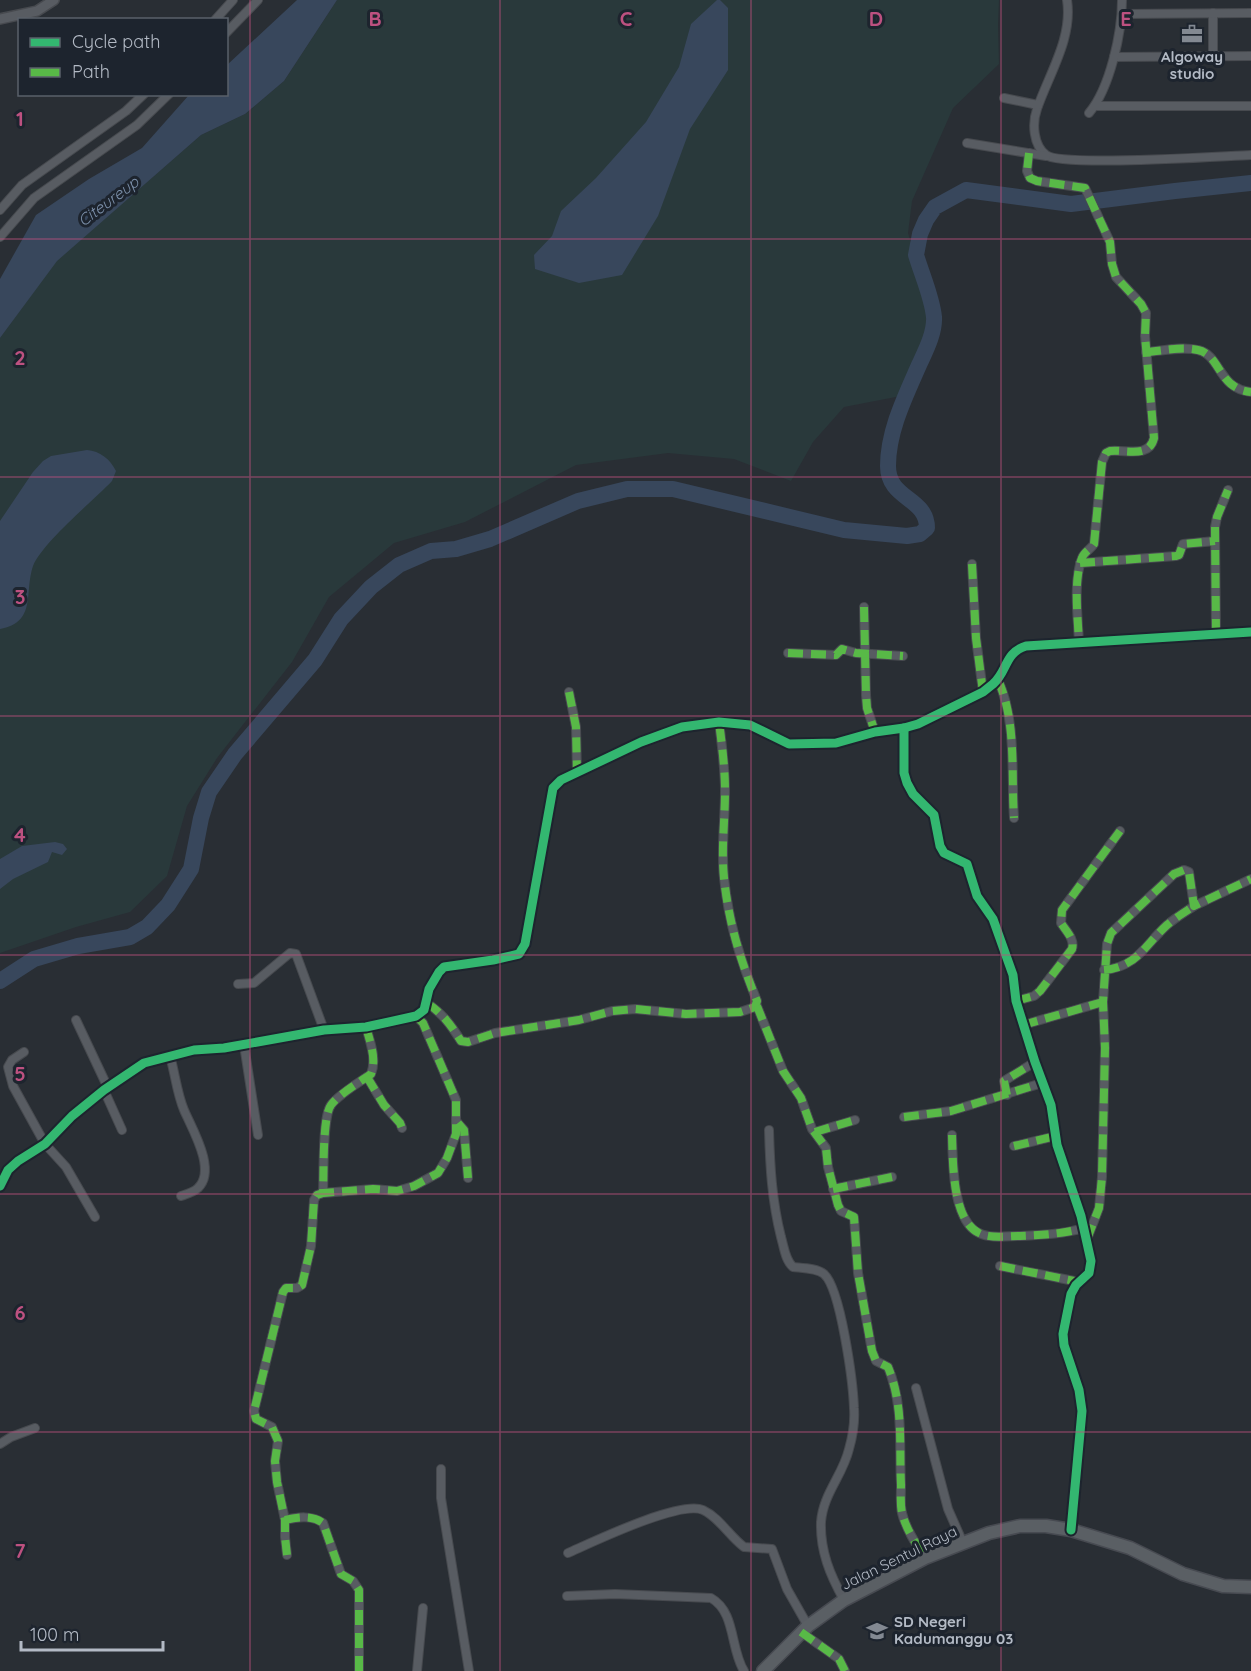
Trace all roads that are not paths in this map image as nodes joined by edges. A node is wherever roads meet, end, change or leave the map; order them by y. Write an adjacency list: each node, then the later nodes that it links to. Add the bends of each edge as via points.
1 (54, 0): 10 (street, via 37,11)
2 (233, 0): 9 (street)
3 (258, 0): 11 (street)
4 (1067, 0): 19 (street, via 1066,34)
5 (1122, 0): 8 (street)
6 (1213, 13): 7 (street); 8 (street); 12 (street)
7 (1251, 13)
8 (1122, 14): 14 (street)
9 (217, 18)
10 (0, 20)
11 (228, 31)
12 (1214, 56): 13 (street); 14 (street)
13 (1251, 56)
14 (1114, 57): 21 (street)
15 (143, 96): 28 (street, via 22,185)
16 (147, 96): 20 (street)
17 (167, 96): 20 (street)
18 (1004, 98): 19 (street)
19 (1038, 105): 27 (street, via 1035,133)
20 (158, 106): 29 (street, via 34,198)
21 (1095, 106): 22 (street); 23 (street)
22 (1251, 106)
23 (1089, 113)
24 (967, 143): 25 (street)
25 (1029, 153): 27 (street); 30 (street, via 1030,178 1085,188 1110,242 1116,277 1146,313)
26 (1251, 155): 27 (street, via 1066,160)
27 (1046, 156)
28 (0, 210)
29 (0, 237)
30 (1146, 352): 31 (street, via 1198,350 1214,360 1228,382 1243,392); 34 (street, via 1152,445 1146,450 1106,453 1099,481 1094,544)
31 (1251, 392)
32 (1228, 490): 33 (street, via 1217,517)
33 (1215, 541): 34 (street, via 1183,543 1178,556); 38 (street)
34 (1080, 563): 39 (street)
35 (972, 564): 45 (street)
36 (864, 607): 41 (street)
37 (1251, 632): 38 (street)
38 (1216, 634): 39 (street)
39 (1079, 643): 43 (street, via 1019,649)
40 (788, 653): 41 (street, via 835,655 841,649)
41 (866, 654): 42 (street); 48 (street, via 866,702)
42 (903, 656)
43 (998, 680): 45 (street); 50 (street, via 1007,705 1011,735)
44 (569, 692): 49 (street, via 576,727)
45 (982, 692): 47 (street)
46 (719, 722): 48 (street, via 758,727 782,742 797,745 836,743); 49 (street, via 670,730); 59 (street, via 724,757 724,878 735,944)
47 (904, 728): 48 (street); 56 (street, via 907,783 934,815 944,853 969,867 976,896 997,929 1013,975)
48 (875, 732)
49 (577, 772): 58 (street, via 553,788 523,950 511,956 444,967 429,989)
50 (1014, 818)
51 (1120, 831): 56 (street, via 1062,910 1061,924 1072,939 1072,949 1040,991)
52 (1251, 879): 53 (street)
53 (1194, 906): 54 (street, via 1166,926 1124,966); 54 (street, via 1189,872 1174,874 1111,933)
54 (1104, 970): 57 (street)
55 (238, 984): 64 (street, via 254,983 290,953 296,954)
56 (1016, 1001): 62 (street)
57 (1103, 1002): 62 (street); 93 (street, via 1102,1177 1099,1208)
58 (427, 1003): 59 (street, via 452,1024 461,1041 468,1042 495,1033 612,1011 686,1014 740,1012); 60 (street)
59 (756, 1006): 79 (street, via 783,1071 801,1098)
60 (416, 1016): 63 (street); 75 (street, via 423,1023 456,1100)
61 (76, 1020): 71 (street)
62 (1023, 1025): 68 (street)
63 (366, 1027): 64 (street); 69 (street, via 374,1064)
64 (324, 1029): 65 (street)
65 (244, 1045): 67 (street); 80 (street)
66 (24, 1052): 83 (street, via 12,1060 9,1075)
67 (170, 1056): 71 (street, via 144,1063); 90 (street, via 206,1173 197,1190)
68 (1035, 1062): 70 (street); 72 (street, via 1004,1081)
69 (367, 1077): 76 (street); 89 (street, via 329,1108)
70 (1042, 1083): 72 (street); 82 (street)
71 (106, 1089): 77 (street); 83 (street)
72 (1007, 1095): 73 (street, via 951,1111)
73 (904, 1117)
74 (855, 1120): 79 (street)
75 (457, 1122): 86 (street, via 464,1130); 89 (street, via 453,1146 438,1173 414,1186 397,1191)
76 (402, 1128)
77 (122, 1130)
78 (770, 1130): 108 (street, via 770,1179 787,1258 793,1267 818,1270 830,1284 851,1381 854,1426 849,1453 826,1500 821,1521 826,1563)
79 (815, 1132): 88 (street, via 826,1148)
80 (258, 1135)
81 (952, 1136): 92 (street, via 955,1187 965,1221 978,1233 994,1237 1044,1235)
82 (1056, 1136): 84 (street); 92 (street)
83 (45, 1144): 87 (street, via 13,1165); 91 (street, via 66,1167)
84 (1014, 1146)
85 (892, 1177): 88 (street)
86 (468, 1178)
87 (0, 1186)
88 (833, 1189): 105 (street, via 841,1211 854,1217 858,1273 872,1351 876,1361 888,1367 898,1395 901,1510)
89 (323, 1193): 100 (street, via 314,1200 303,1283 283,1292 254,1411 256,1419 272,1427 278,1441 277,1482)
90 (181, 1196)
91 (95, 1217)
92 (1084, 1228): 93 (street)
93 (1087, 1239): 95 (street, via 1091,1266)
94 (1000, 1266): 95 (street)
95 (1079, 1282): 101 (street, via 1071,1294 1063,1334 1082,1411)
96 (916, 1388): 102 (street, via 948,1509)
97 (35, 1428): 98 (street)
98 (0, 1444)
99 (441, 1469): 113 (street, via 441,1498)
100 (285, 1520): 104 (street); 111 (street, via 308,1517 323,1523 341,1574 357,1585)
101 (1071, 1530): 102 (main road, Jalan Sentul Raya, via 1020,1526); 106 (main road, Jalan Sentul Raya, via 1130,1548 1183,1574 1222,1586)
102 (963, 1543): 105 (main road, Jalan Sentul Raya)
103 (568, 1553): 110 (street, via 683,1508 703,1510 744,1547 772,1549)
104 (287, 1555)
105 (925, 1558): 108 (main road, Jalan Sentul Raya)
106 (1251, 1587)
107 (567, 1596): 114 (street, via 711,1598 727,1617)
108 (843, 1600): 110 (main road, Jalan Sentul Raya)
109 (423, 1608): 112 (street)
110 (805, 1629): 115 (main road, Jalan Sentul Raya); 116 (street, via 839,1659)
111 (359, 1671)
112 (417, 1671)
113 (469, 1671)
114 (744, 1671)
115 (763, 1671)
116 (845, 1671)

